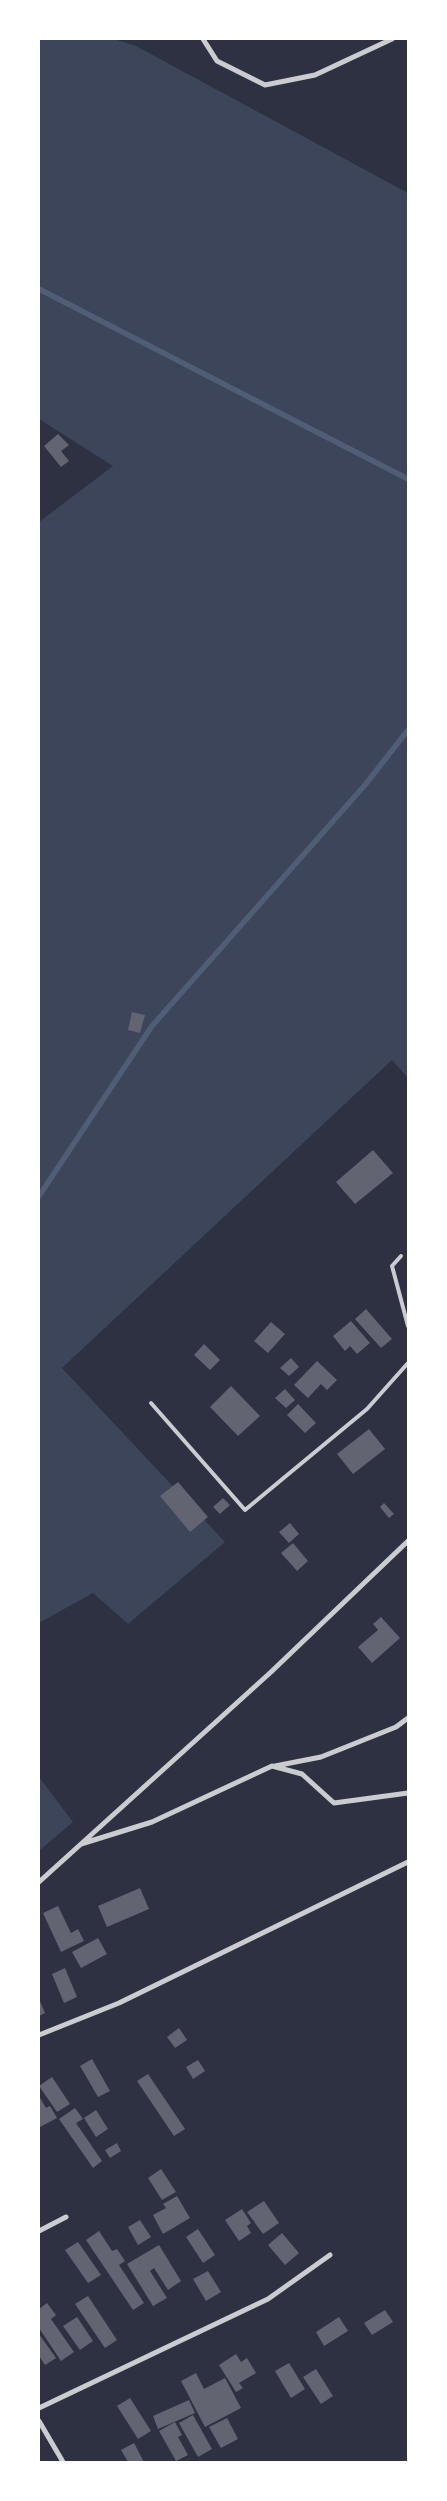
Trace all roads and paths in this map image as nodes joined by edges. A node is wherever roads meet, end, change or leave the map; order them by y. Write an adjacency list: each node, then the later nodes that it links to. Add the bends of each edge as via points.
1 (202, 39): 2 (street, via 217,61 265,85 315,75)
2 (392, 39)
3 (401, 1256): 4 (lane, via 392,1266)
4 (408, 1326)
5 (408, 1363): 6 (lane, via 367,1409 245,1510)
6 (152, 1403)
7 (408, 1541): 11 (street, via 271,1672)
8 (408, 1718): 9 (street, via 396,1727 320,1758)
9 (272, 1766): 10 (street, via 302,1774 334,1803); 11 (street, via 152,1822)
10 (408, 1794)
11 (81, 1844): 13 (street)
12 (408, 1862): 14 (street, via 119,2003)
13 (39, 1882)
14 (39, 2035)
15 (66, 2217): 16 (street)
16 (39, 2231)
17 (330, 2255): 18 (street, via 268,2299)
18 (39, 2408)
19 (39, 2421): 20 (street)
20 (63, 2462)

